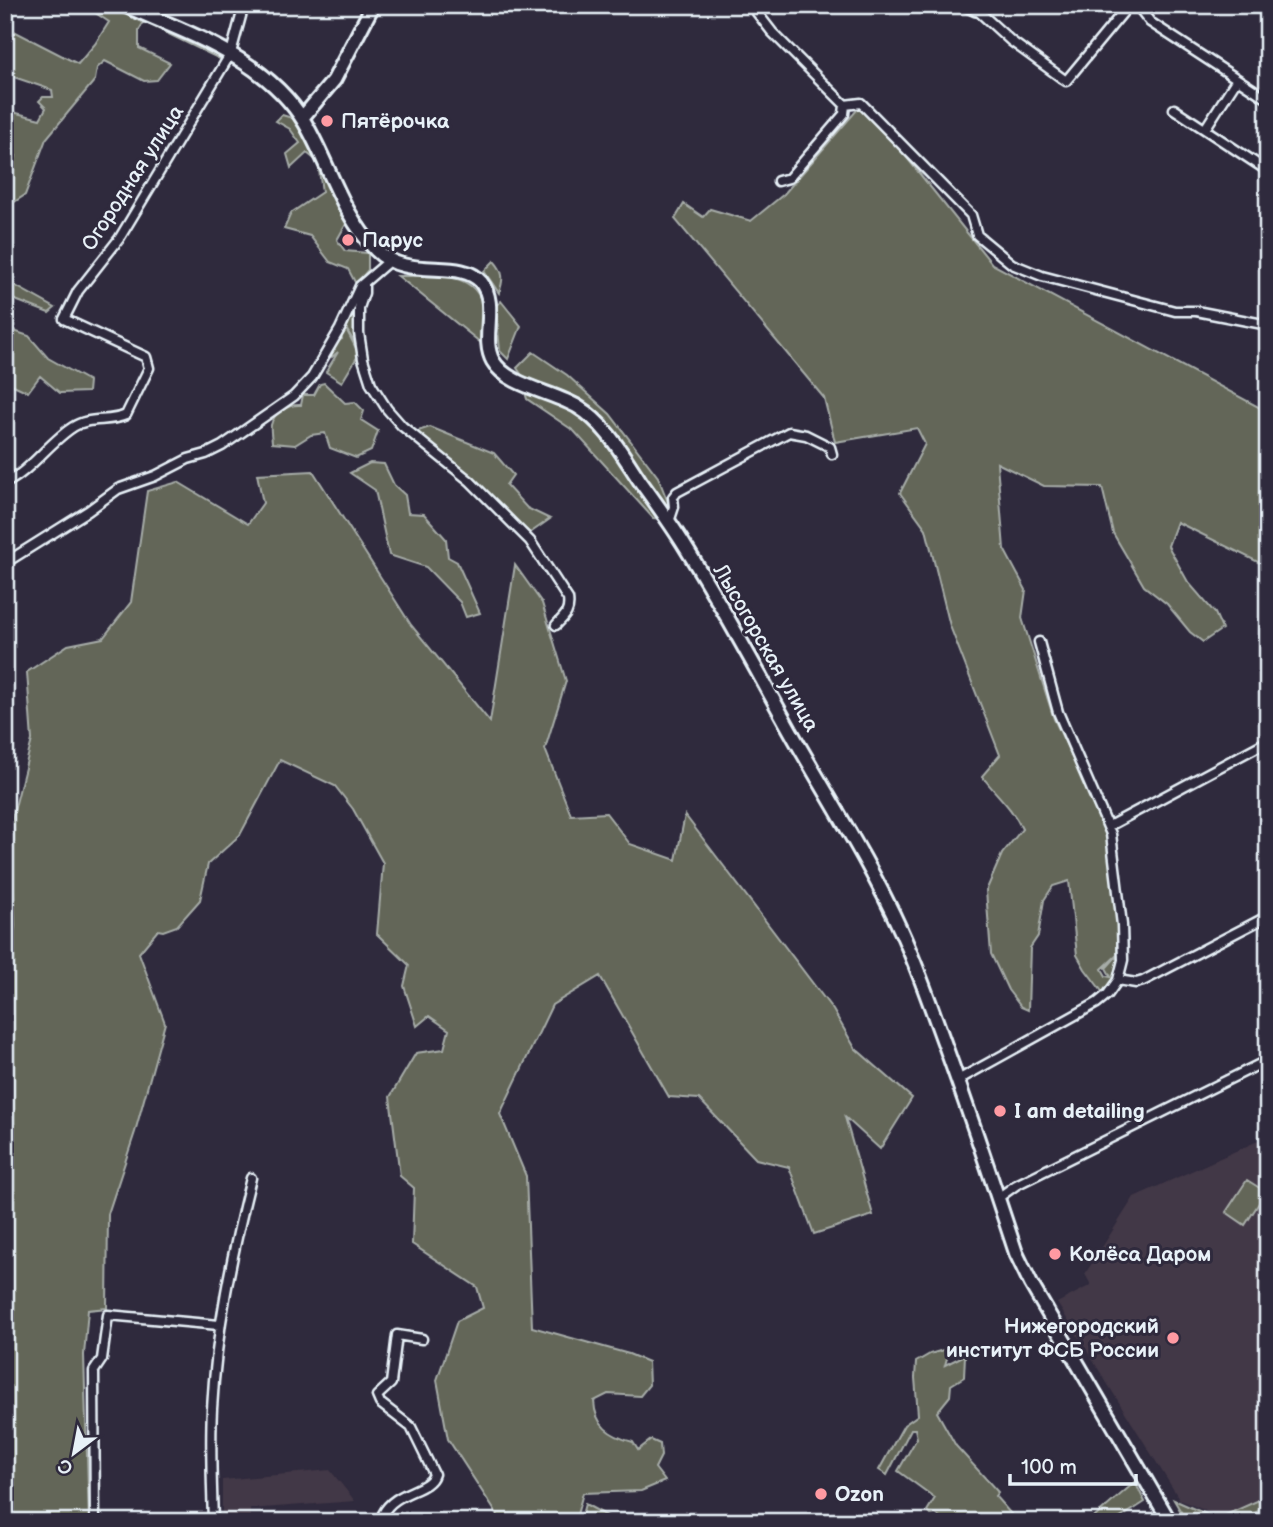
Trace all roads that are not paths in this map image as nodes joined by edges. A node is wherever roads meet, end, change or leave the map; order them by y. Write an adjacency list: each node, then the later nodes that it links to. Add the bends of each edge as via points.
1 (124, 5): 8 (street)
2 (244, 5): 8 (street, Огородная улица)
3 (373, 5): 13 (street, via 334,80)
4 (1129, 5): 7 (street, via 1066,81 1011,41)
5 (1137, 5): 9 (street, via 1150,22)
6 (753, 7): 11 (street)
7 (975, 7)
8 (231, 53): 13 (street, via 271,82); 21 (street, Огородная улица, via 119,239 78,291 64,319 146,357 149,368 126,415 76,424)
9 (1237, 79): 10 (street); 14 (street)
10 (1268, 99)
11 (845, 105): 16 (street, via 844,114 789,178); 19 (street, via 860,103 971,215 977,235 1012,264 1175,311)
12 (1174, 109): 14 (street)
13 (302, 118): 17 (street, via 357,226)
14 (1205, 129): 15 (street)
15 (1268, 171)
16 (778, 181)
17 (389, 261): 18 (street); 22 (street, Лысогорская улица, via 413,268 463,271 480,281 487,294 493,362 521,384 581,409 606,431)
18 (361, 287): 23 (street, via 312,377 294,396 222,446 118,489); 24 (street, via 365,293 359,308 359,333 371,384 402,426 470,481 530,541 568,599 570,608)
19 (1268, 325)
20 (832, 454): 22 (street, via 830,447 789,432 677,492)
21 (5, 482)
22 (669, 523): 31 (street, Лысогорская улица, via 871,872 901,930)
23 (5, 563)
24 (556, 625)
25 (1039, 642): 27 (street, via 1058,712)
26 (1268, 741): 27 (street)
27 (1109, 827): 29 (street, via 1124,948)
28 (1268, 916): 29 (street, via 1143,981)
29 (1118, 980): 31 (street, via 1097,1003)
30 (1268, 1060): 33 (street)
31 (958, 1080): 33 (street, Лысогорская улица)
32 (251, 1178): 34 (street)
33 (998, 1198): 39 (street, Лысогорская улица, via 1031,1284)
34 (219, 1325): 36 (street, via 108,1315 102,1359 94,1371); 37 (street, via 211,1411)
35 (422, 1339): 38 (street, via 397,1335 391,1383 377,1396 411,1427 433,1480 393,1501 383,1514)
36 (95, 1522)
37 (213, 1522)
38 (385, 1522)
39 (1170, 1522)

